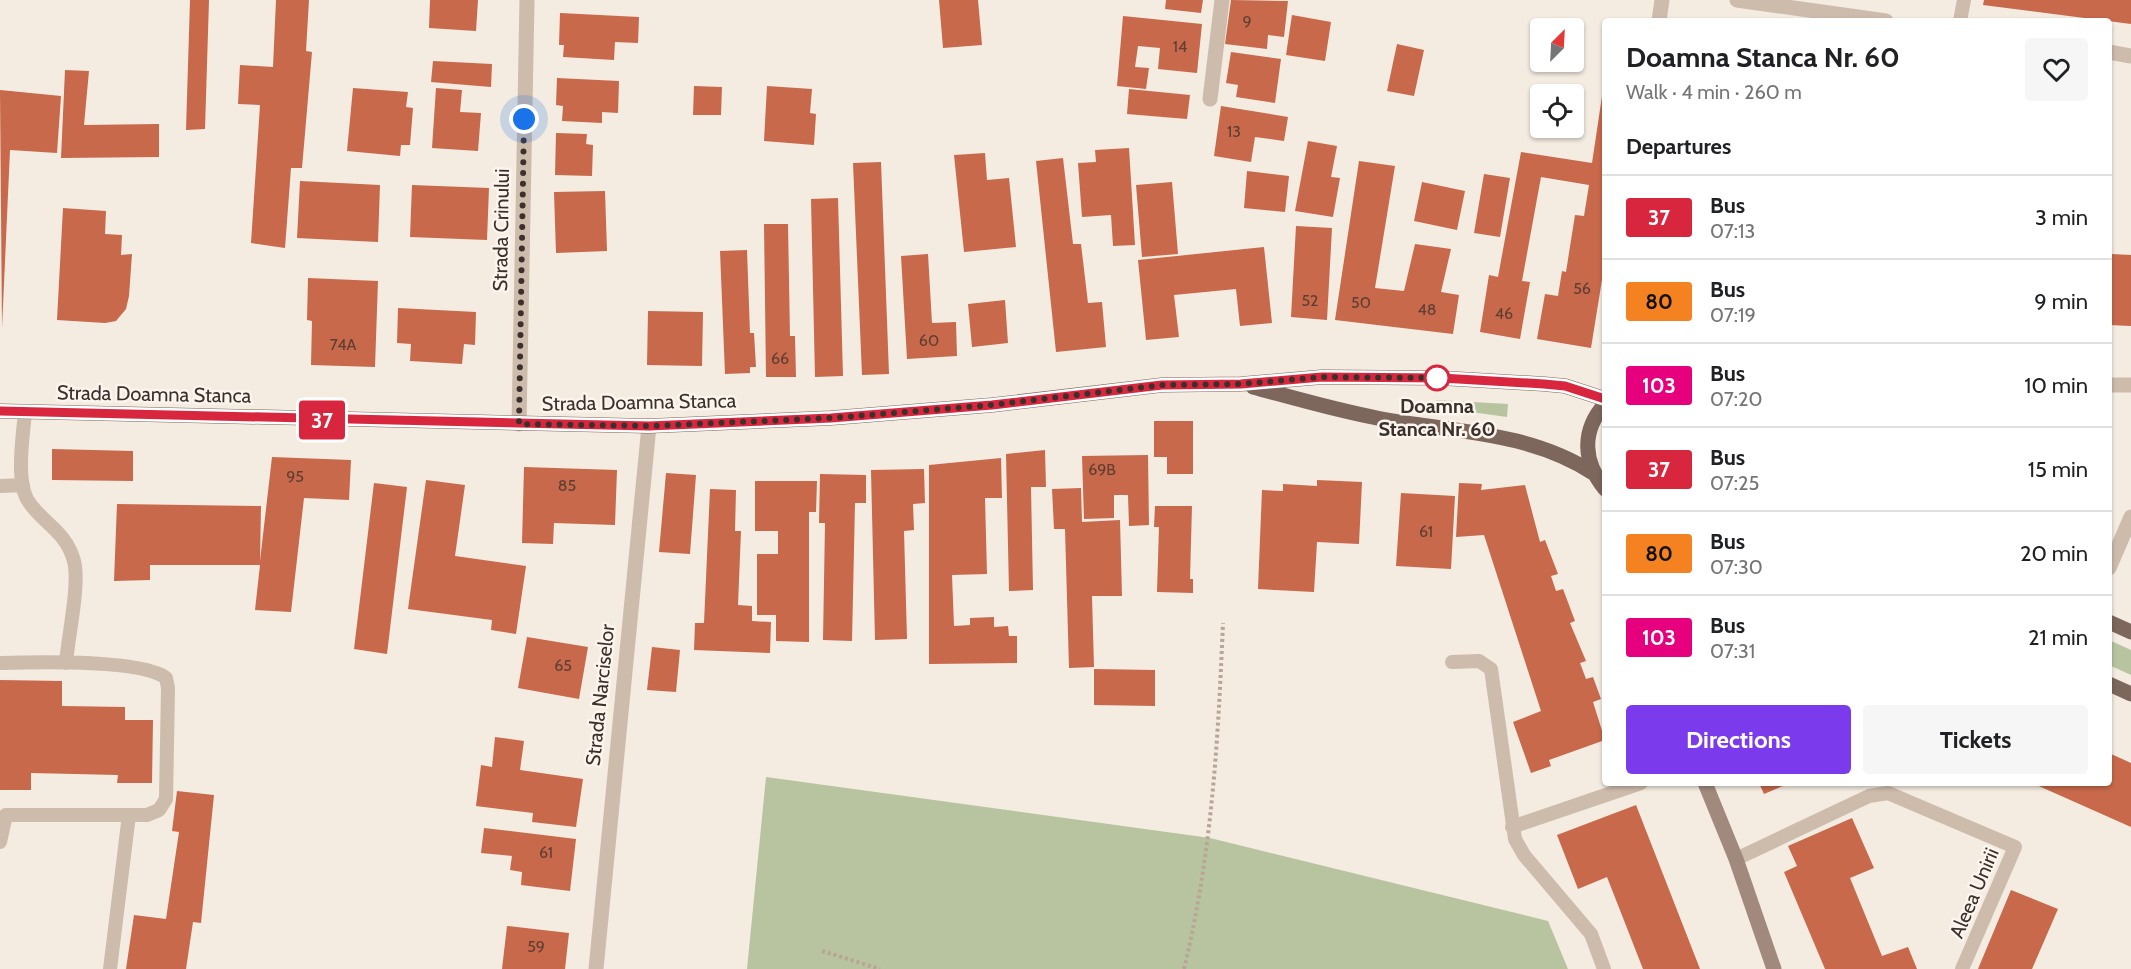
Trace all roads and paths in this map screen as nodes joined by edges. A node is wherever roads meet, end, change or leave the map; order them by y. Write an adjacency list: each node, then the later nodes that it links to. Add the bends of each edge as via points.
1 (527, 0): 19 (street, Strada Crinului)
2 (1222, 0): 11 (street)
3 (1662, 0): 6 (street)
4 (1737, 0): 7 (street)
5 (1964, 0): 8 (lane)
6 (1659, 18)
7 (1865, 18)
8 (1961, 18)
9 (2112, 53): 10 (street)
10 (2131, 56)
11 (1210, 99)
12 (1241, 384): 15 (main road, Strada Doamna Stanca, via 1322,377 1441,378 1565,386); 20 (main road, Strada Doamna Stanca, via 1162,385 992,405 831,418); 21 (main road, Strada Doamna Stanca, via 1378,418 1536,446 1573,460)
13 (2112, 385): 14 (street)
14 (2131, 385)
15 (1602, 398)
16 (1602, 408): 21 (main road, via 1588,434 1587,454)
17 (0, 411): 18 (main road, Strada Doamna Stanca)
18 (26, 412): 19 (main road, Strada Doamna Stanca); 22 (lane)
19 (519, 424): 20 (main road, Strada Doamna Stanca)
20 (649, 426): 44 (street, Strada Narciselor)
21 (1593, 473): 23 (main road)
22 (22, 485): 24 (lane); 32 (lane, via 27,500 61,535 74,561)
23 (1602, 485)
24 (0, 486)
25 (2131, 517): 26 (street)
26 (2112, 561)
27 (1223, 623): 46 (path, via 1210,838)
28 (2112, 623): 29 (main road)
29 (2131, 632)
30 (1452, 662): 39 (lane, via 1479,661 1491,669)
31 (0, 663): 32 (lane)
32 (66, 663): 38 (lane, via 150,669 166,678 166,799 154,813)
33 (2112, 685): 34 (main road)
34 (2131, 694)
35 (1632, 786): 39 (lane)
36 (1706, 786): 41 (main road)
37 (3, 815): 38 (lane); 40 (lane)
38 (129, 815): 43 (lane)
39 (1512, 827): 47 (lane, via 1524,855 1591,934)
40 (0, 843)
41 (1736, 859): 48 (main road); 49 (lane, Aleea Unirii, via 1852,803 1888,793 2015,847)
42 (822, 951): 45 (path)
43 (110, 969)
44 (596, 969)
45 (880, 969)
46 (1184, 969)
47 (1604, 969)
48 (1774, 969)
49 (1962, 969)

